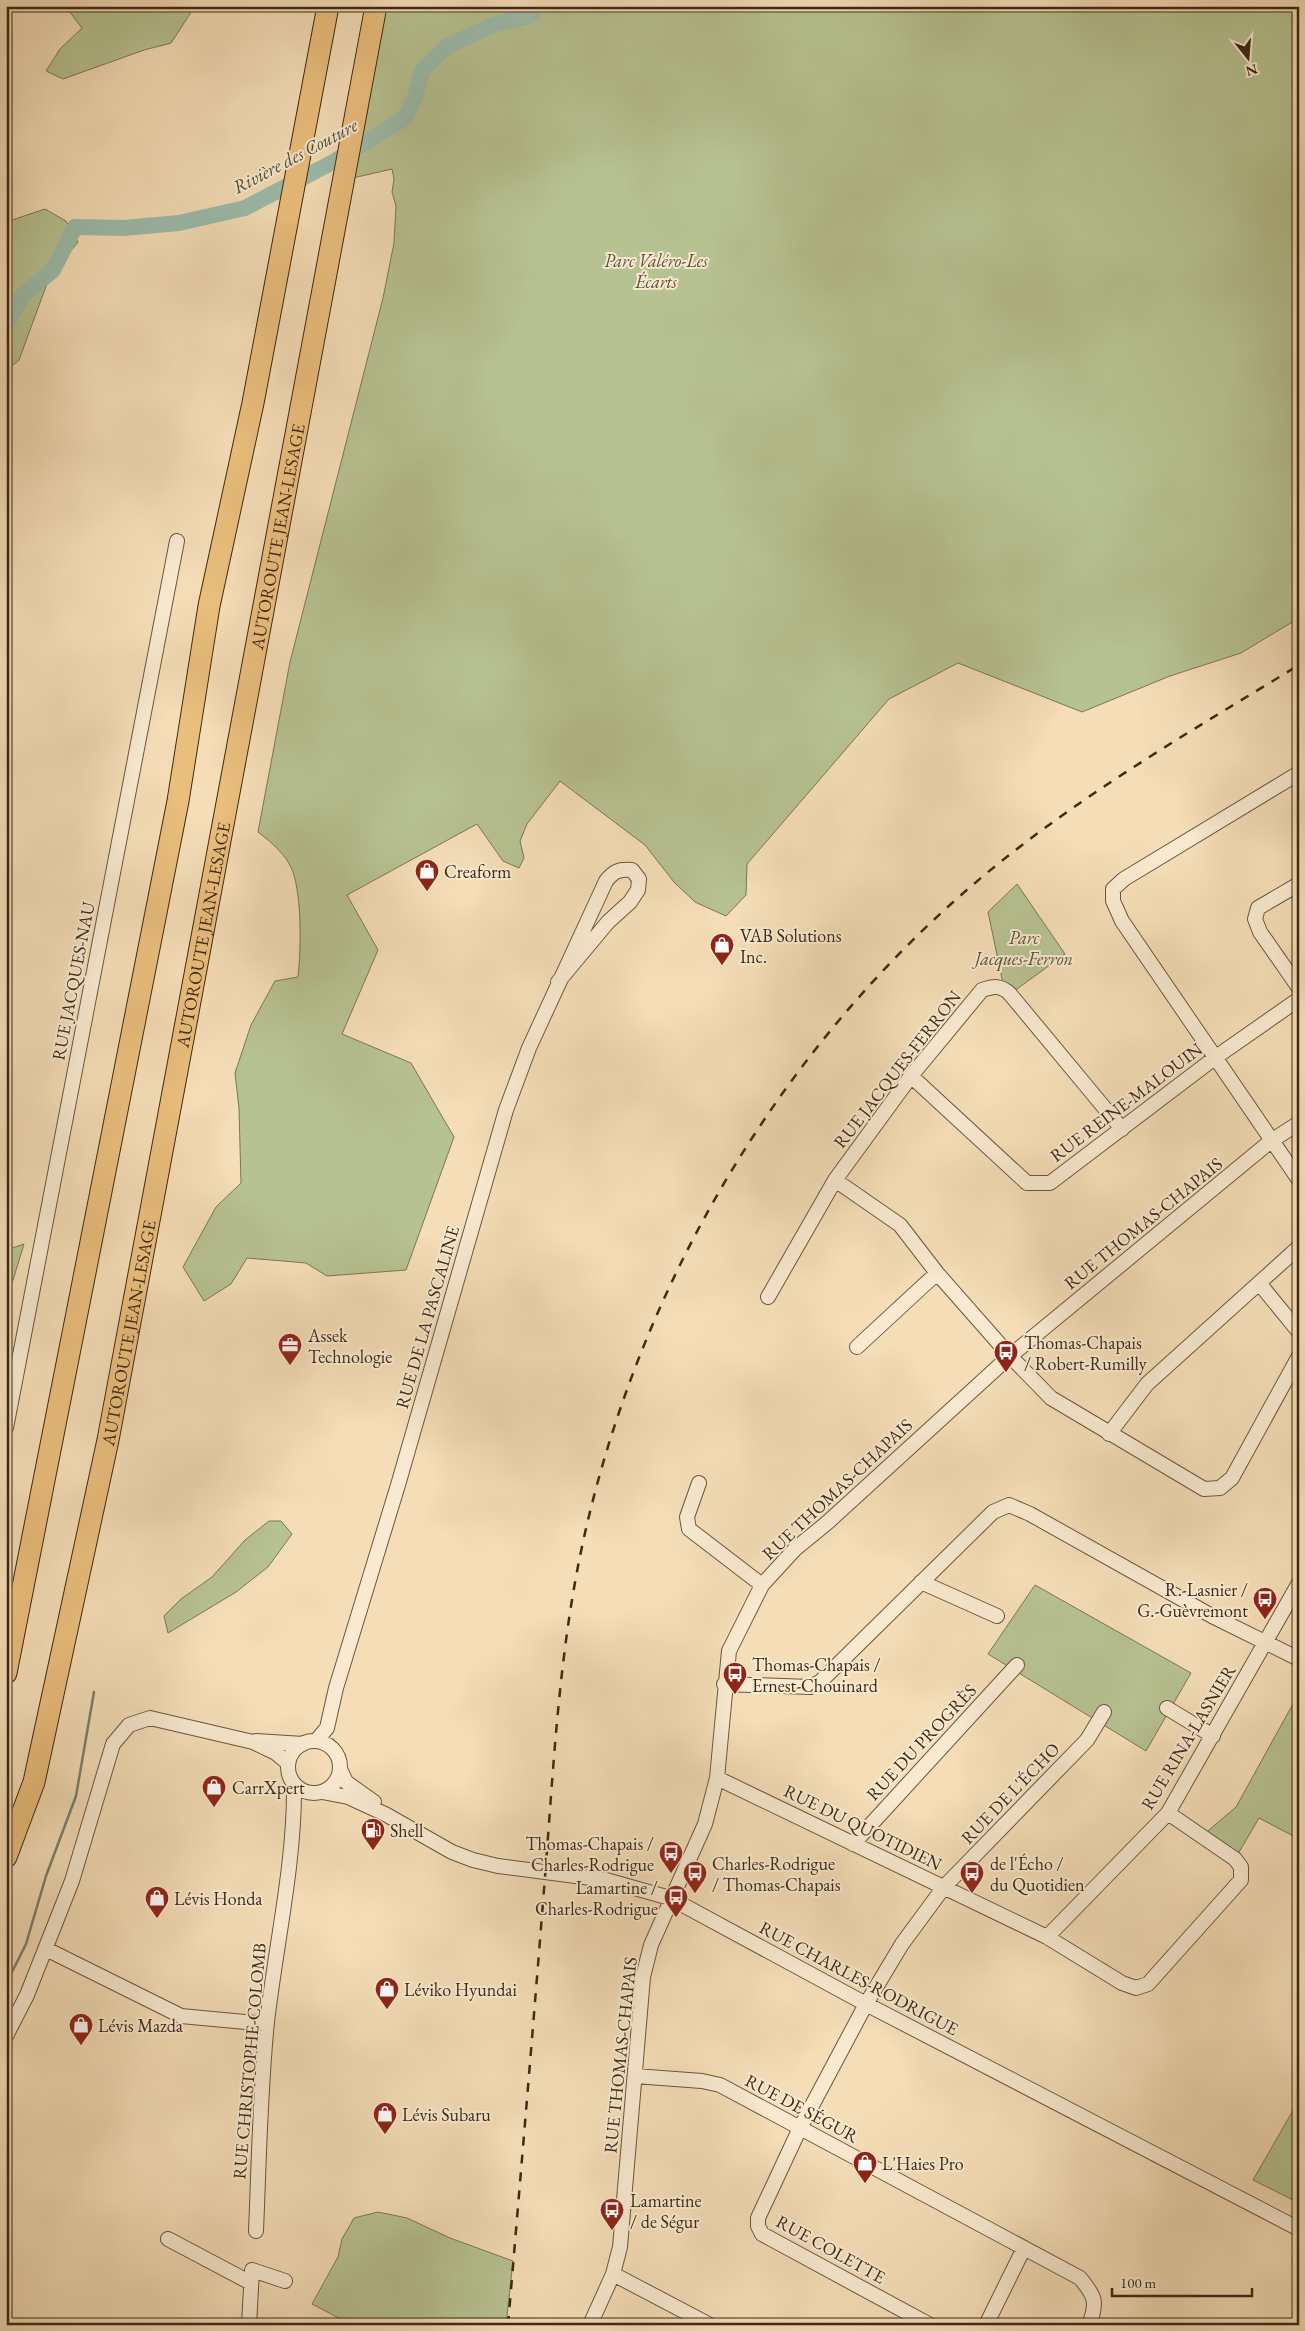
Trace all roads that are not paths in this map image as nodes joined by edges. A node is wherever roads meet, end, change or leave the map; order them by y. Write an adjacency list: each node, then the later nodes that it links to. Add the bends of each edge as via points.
1 (328, 6): 35 (highway, via 253,403 209,606 178,801)
2 (376, 6): 52 (highway, AUTOROUTE JEAN-LESAGE, via 108,1440 34,1782)
3 (177, 542): 24 (street, RUE JACQUES-NAU)
4 (1299, 774): 9 (street, via 1132,874 1113,889 1112,901 1122,921)
5 (1299, 884): 7 (street, via 1258,908 1255,920)
6 (558, 982): 6 (street, RUE DE LA PASCALINE, via 638,890 639,879 632,870 620,869 606,881); 34 (street, RUE DE LA PASCALINE, via 506,1110)
7 (1299, 988)
8 (1299, 999): 9 (street, RUE REINE-MALOUIN)
9 (1216, 1057): 12 (street, RUE REINE-MALOUIN); 13 (street)
10 (911, 1076): 12 (street, RUE REINE-MALOUIN, via 1027,1183 1050,1184); 12 (street, RUE JACQUES-FERRON, via 982,990 994,986 1004,988); 14 (street, RUE JACQUES-FERRON)
11 (1299, 1123): 13 (street, RUE THOMAS-CHAPAIS)
12 (1122, 1128)
13 (1271, 1141): 15 (street); 22 (street, RUE THOMAS-CHAPAIS)
14 (836, 1180): 17 (street, via 900,1224); 19 (street, RUE JACQUES-FERRON)
15 (1299, 1180)
16 (1299, 1247): 18 (street)
17 (937, 1273): 21 (street); 22 (street)
18 (1259, 1282): 20 (street); 25 (street, via 1147,1384)
19 (768, 1297)
20 (1299, 1332)
21 (857, 1347)
22 (1010, 1356): 25 (street, via 1052,1398); 29 (street, RUE THOMAS-CHAPAIS, via 795,1549)
23 (1299, 1356): 25 (street, via 1232,1478 1220,1488 1204,1489)
24 (6, 1428)
25 (1109, 1434)
26 (699, 1483): 29 (street, via 687,1517 689,1529)
27 (922, 1582): 30 (street); 31 (street, via 993,1512 1009,1505); 36 (street, via 820,1682 810,1687)
28 (1299, 1583): 31 (street, RUE RINA-LASNIER)
29 (762, 1585): 36 (street, RUE THOMAS-CHAPAIS, via 729,1651)
30 (997, 1616)
31 (1265, 1642): 32 (street); 39 (street, RUE RINA-LASNIER)
32 (1299, 1659)
33 (1017, 1665): 51 (street, RUE DU PROGRÈS)
34 (344, 1667): 41 (street, RUE DE LA PASCALINE, via 327,1728); 42 (street, RUE DE LA PASCALINE, via 334,1735)
35 (6, 1673)
36 (724, 1684): 45 (street, RUE THOMAS-CHAPAIS)
37 (1167, 1708): 39 (street)
38 (1104, 1712): 53 (street, RUE DE L'ÉCHO, via 1087,1740)
39 (1213, 1736): 48 (street, RUE RINA-LASNIER)
40 (253, 1742): 41 (street); 43 (street); 56 (street, via 150,1718 129,1725 113,1744 72,1881)
41 (309, 1742): 42 (street, via 325,1743); 43 (street, via 294,1750)
42 (336, 1752): 44 (street)
43 (288, 1763): 46 (street, via 288,1773)
44 (340, 1769): 47 (street, via 335,1783); 49 (street, RUE CHARLES-RODRIGUE, via 346,1782)
45 (717, 1778): 51 (street, RUE DU QUOTIDIEN); 54 (street, RUE THOMAS-CHAPAIS, via 705,1824)
46 (294, 1784): 47 (street, via 303,1791); 50 (street, RUE CHRISTOPHE-COLOMB)
47 (317, 1793): 49 (street, RUE CHARLES-RODRIGUE, via 348,1797); 50 (street, RUE CHRISTOPHE-COLOMB, via 300,1809)
48 (1168, 1813): 55 (street, RUE RINA-LASNIER); 55 (street, RUE DU QUOTIDIEN, via 1235,1859 1241,1867 1241,1880 1148,1984 1136,1988 1122,1983)
49 (385, 1814): 54 (street, RUE CHARLES-RODRIGUE, via 452,1852 473,1860 606,1880)
50 (293, 1834): 58 (street, RUE CHRISTOPHE-COLOMB)
51 (853, 1844): 53 (street, RUE DU QUOTIDIEN)
52 (6, 1857)
53 (944, 1887): 55 (street, RUE DU QUOTIDIEN); 57 (street, RUE DE L'ÉCHO, via 902,1944)
54 (670, 1898): 57 (street, RUE CHARLES-RODRIGUE); 60 (street, RUE THOMAS-CHAPAIS, via 651,1945 643,1977)
55 (1047, 1937)
56 (46, 1950): 58 (street, via 182,2016); 59 (street)
57 (866, 2004): 61 (street, RUE DE L'ÉCHO); 62 (street, RUE CHARLES-RODRIGUE)
58 (267, 2024): 63 (street, RUE CHRISTOPHE-COLOMB)
59 (6, 2036)
60 (635, 2076): 61 (street, RUE DE SÉGUR, via 720,2085); 66 (street, RUE THOMAS-CHAPAIS, via 620,2247)
61 (800, 2128): 65 (street, RUE DE SÉGUR); 72 (street, RUE COLETTE, via 758,2218 762,2234)
62 (1299, 2229)
63 (256, 2231)
64 (168, 2239): 67 (street)
65 (1024, 2248): 73 (street); 74 (street, RUE DE SÉGUR, via 1080,2278 1094,2294 1094,2312)
66 (613, 2274): 70 (street, RUE THOMAS-CHAPAIS); 71 (street)
67 (251, 2276): 68 (street); 69 (street)
68 (285, 2282)
69 (249, 2325)
70 (590, 2325)
71 (710, 2325)
72 (930, 2325)
73 (986, 2325)
74 (1089, 2325)

